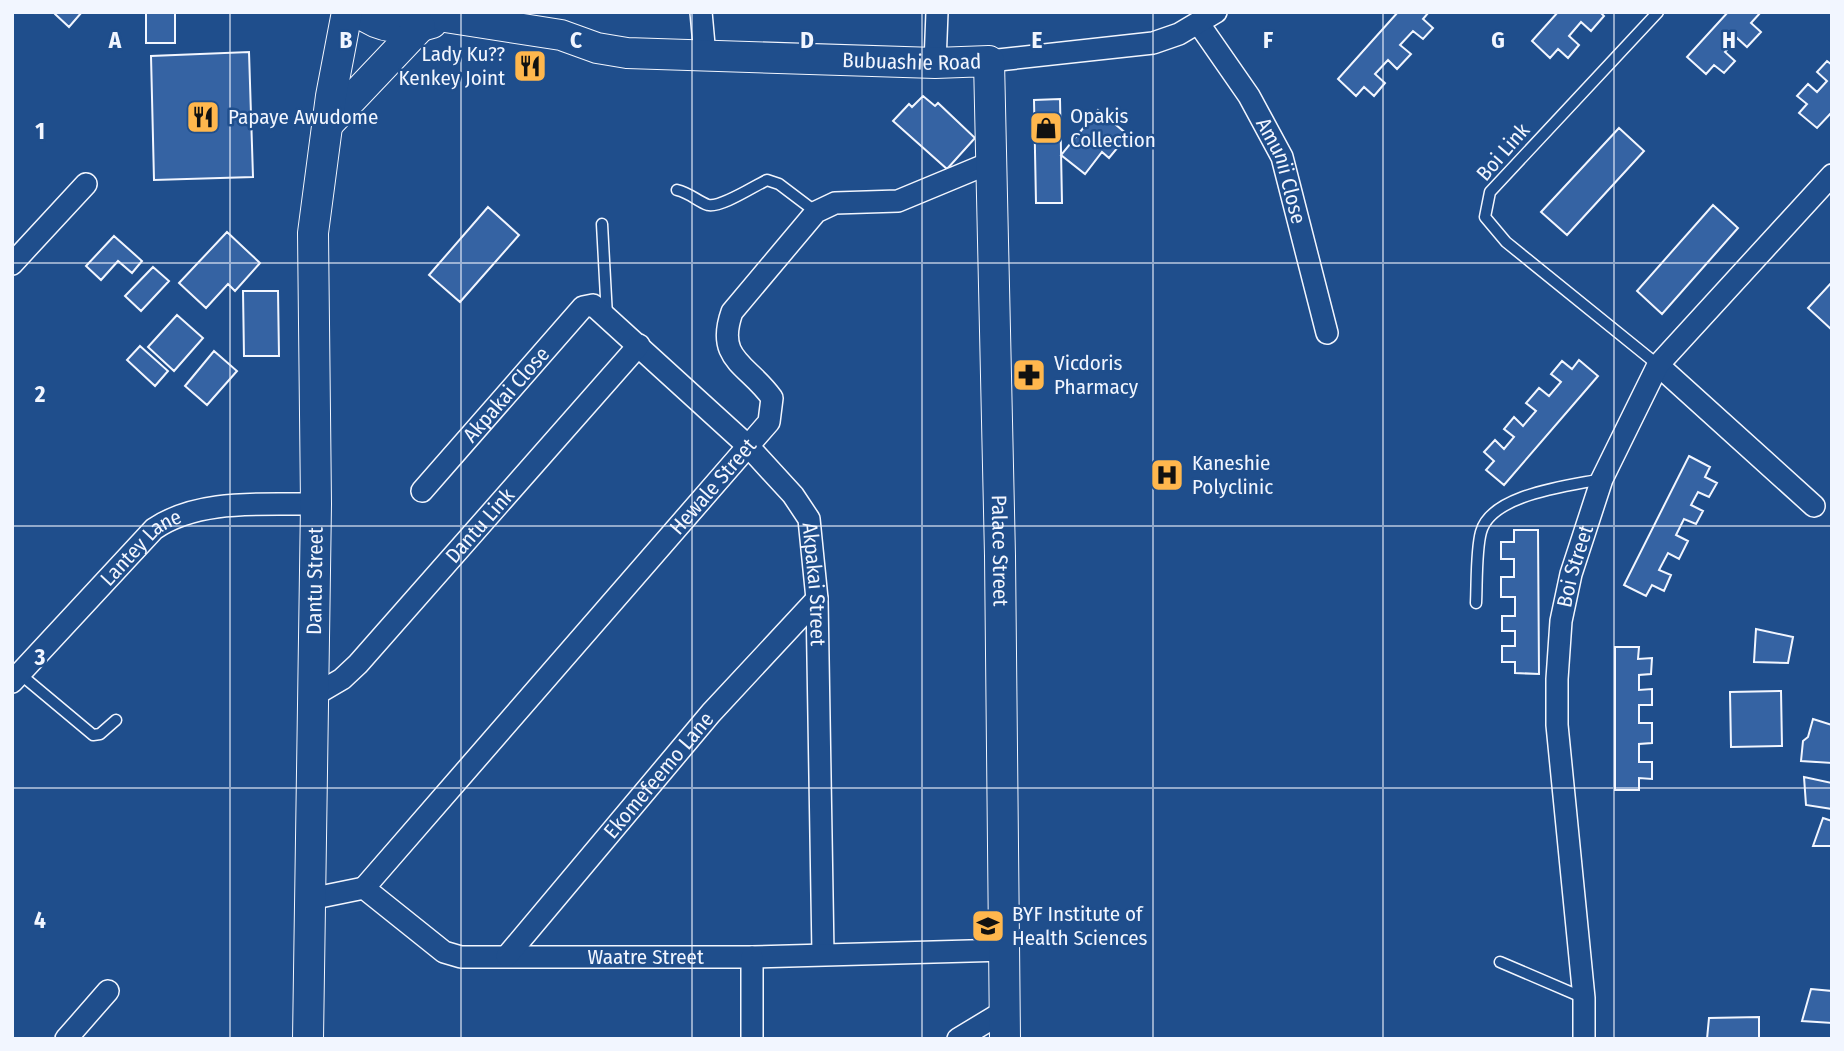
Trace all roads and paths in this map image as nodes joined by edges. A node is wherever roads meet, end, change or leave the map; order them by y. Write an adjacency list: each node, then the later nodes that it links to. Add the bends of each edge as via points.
1 (347, 12): 12 (street, Dantu Street)
2 (359, 12): 7 (street, Bubuashie Road, via 394,28)
3 (701, 12): 9 (street)
4 (937, 12): 11 (street)
5 (1658, 12): 23 (lane, Boi Link, via 1490,192 1485,217 1506,242)
6 (1207, 18): 10 (street, Bubuashie Road, via 1153,43); 21 (street, Amunii Close, via 1282,157)
7 (438, 19): 8 (street, Bubuashie Road); 12 (street)
8 (552, 23): 9 (street, Bubuashie Road, via 597,48)
9 (705, 56): 11 (street, Bubuashie Road)
10 (989, 61): 11 (street, Bubuashie Road); 13 (street, Palace Street)
11 (935, 63)
12 (329, 123): 27 (street, Dantu Street, via 313,233)
13 (992, 162): 17 (street, via 898,201 835,203); 36 (street, Palace Street)
14 (1832, 175): 23 (street, Boi Street)
15 (86, 184): 19 (street)
16 (677, 190): 17 (lane, via 709,205 719,204 766,180 779,184)
17 (816, 212): 24 (street, Hewale Street, via 732,312 725,331 729,349 772,398 769,422)
18 (602, 224): 20 (lane)
19 (12, 264)
20 (600, 310): 22 (street, Akpakai Street); 26 (street, Akpakai Close, via 583,307)
21 (1327, 332)
22 (639, 345): 24 (street, Akpakai Street); 32 (street, Dantu Link, via 358,664)
23 (1658, 365): 25 (street, Boi Street); 28 (street)
24 (748, 446): 29 (street, Akpakai Street, via 793,495 809,520); 34 (street, Hewale Street)
25 (1602, 479): 30 (lane, via 1528,495 1495,510 1481,530); 42 (street, Boi Street, via 1570,574 1557,679 1557,725)
26 (422, 491)
27 (316, 504): 31 (street, Lantey Lane, via 226,508 170,518 154,529); 32 (street, Dantu Street)
28 (1814, 506)
29 (817, 599): 37 (street, Akpakai Street); 38 (street, Ekomefeemo Lane, via 711,713)
30 (1476, 603)
31 (16, 678): 33 (lane, via 93,735)
32 (313, 696): 35 (street, Dantu Street)
33 (116, 720)
34 (364, 888): 35 (street); 38 (street, Waatre Street, via 449,954)
35 (310, 900): 45 (street, Dantu Street)
36 (1006, 950): 37 (street, Waatre Street); 43 (street, Palace Street)
37 (823, 954): 39 (street, Waatre Street)
38 (508, 956): 39 (street, Waatre Street)
39 (752, 957): 46 (street)
40 (1500, 962): 42 (lane)
41 (108, 991): 44 (street)
42 (1584, 998): 48 (street, Boi Street)
43 (1005, 1024): 47 (street)
44 (66, 1039)
45 (308, 1039)
46 (752, 1039)
47 (958, 1039)
48 (1584, 1039)

